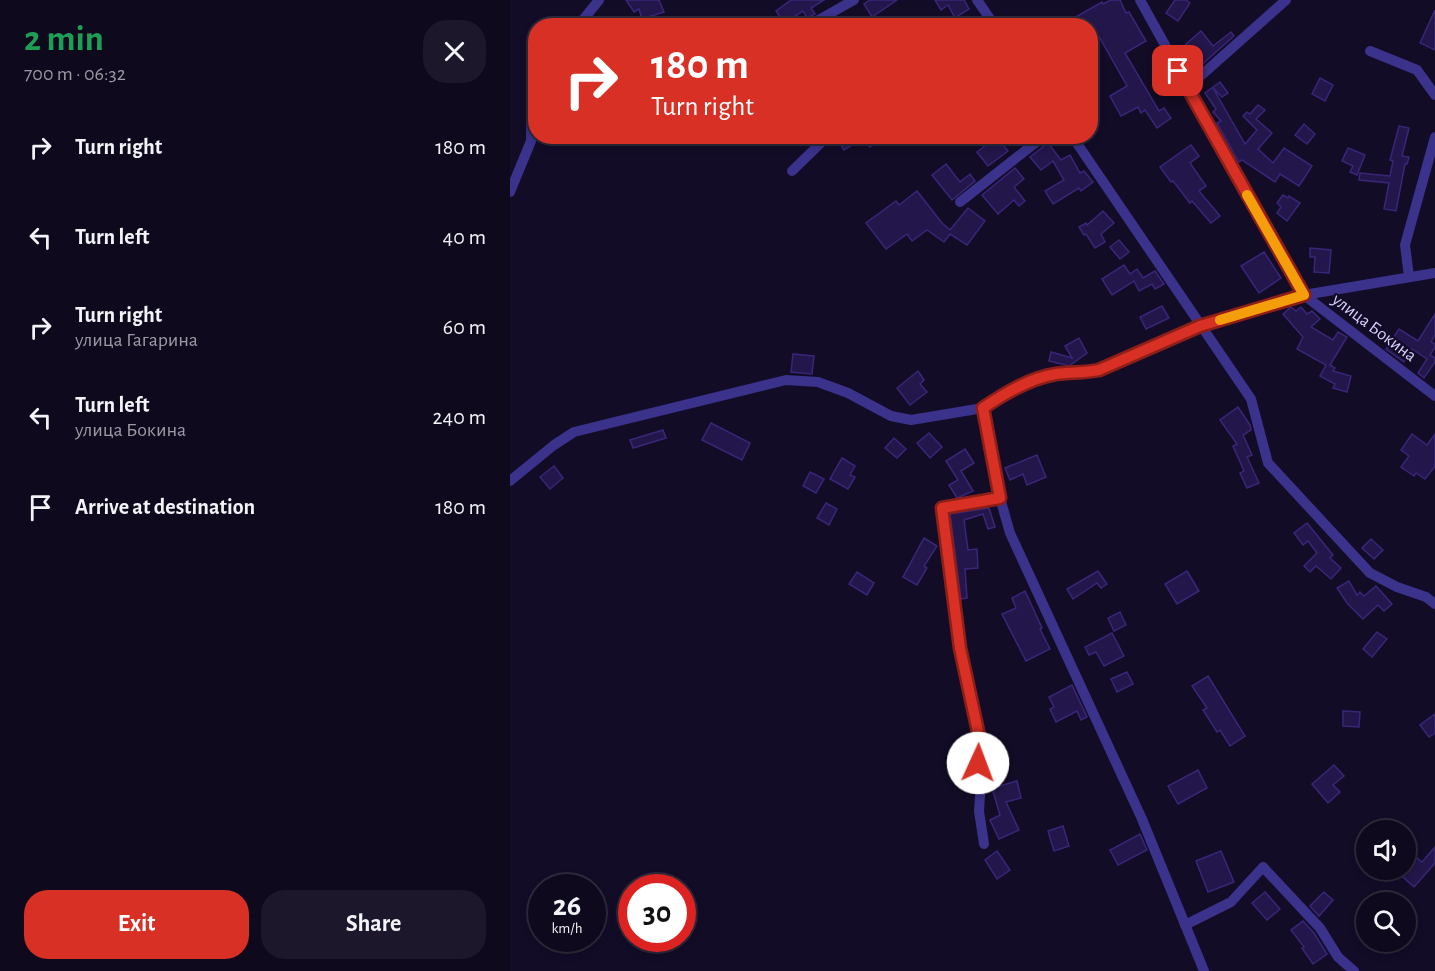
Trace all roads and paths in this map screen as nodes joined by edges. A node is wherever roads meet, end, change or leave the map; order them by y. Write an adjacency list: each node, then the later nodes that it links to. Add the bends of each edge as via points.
1 (599, 0): 6 (street)
2 (854, 0): 7 (street)
3 (977, 0): 8 (street)
4 (1140, 0): 10 (street, улица Бокина)
5 (1286, 0): 10 (street)
6 (584, 18)
7 (822, 18)
8 (988, 18)
9 (1370, 51): 11 (street, via 1417,70)
10 (1188, 88): 22 (street, улица Бокина)
11 (1435, 95)
12 (1435, 137): 21 (street, via 1405,245)
13 (530, 144): 18 (street)
14 (820, 144): 17 (street)
15 (1034, 144): 19 (street)
16 (1077, 144): 23 (street)
17 (792, 171)
18 (510, 192)
19 (960, 202)
20 (1435, 273): 21 (street)
21 (1409, 277): 22 (street)
22 (1304, 295): 23 (street); 24 (street, улица Бокина)
23 (1200, 326): 25 (street, via 1099,370 1059,373 1031,381); 28 (street, via 1251,399 1268,463 1370,573)
24 (1435, 396)
25 (983, 408): 26 (street, via 910,420 891,416 818,382 786,380 574,432); 27 (street)
26 (510, 481)
27 (1000, 498): 29 (street, via 942,508 960,648 979,736 975,747); 30 (street, via 1010,534 1142,819)
28 (1435, 604)
29 (984, 844)
30 (1185, 925): 31 (street); 32 (street, via 1231,902 1263,867)
31 (1204, 971)
32 (1354, 971)

